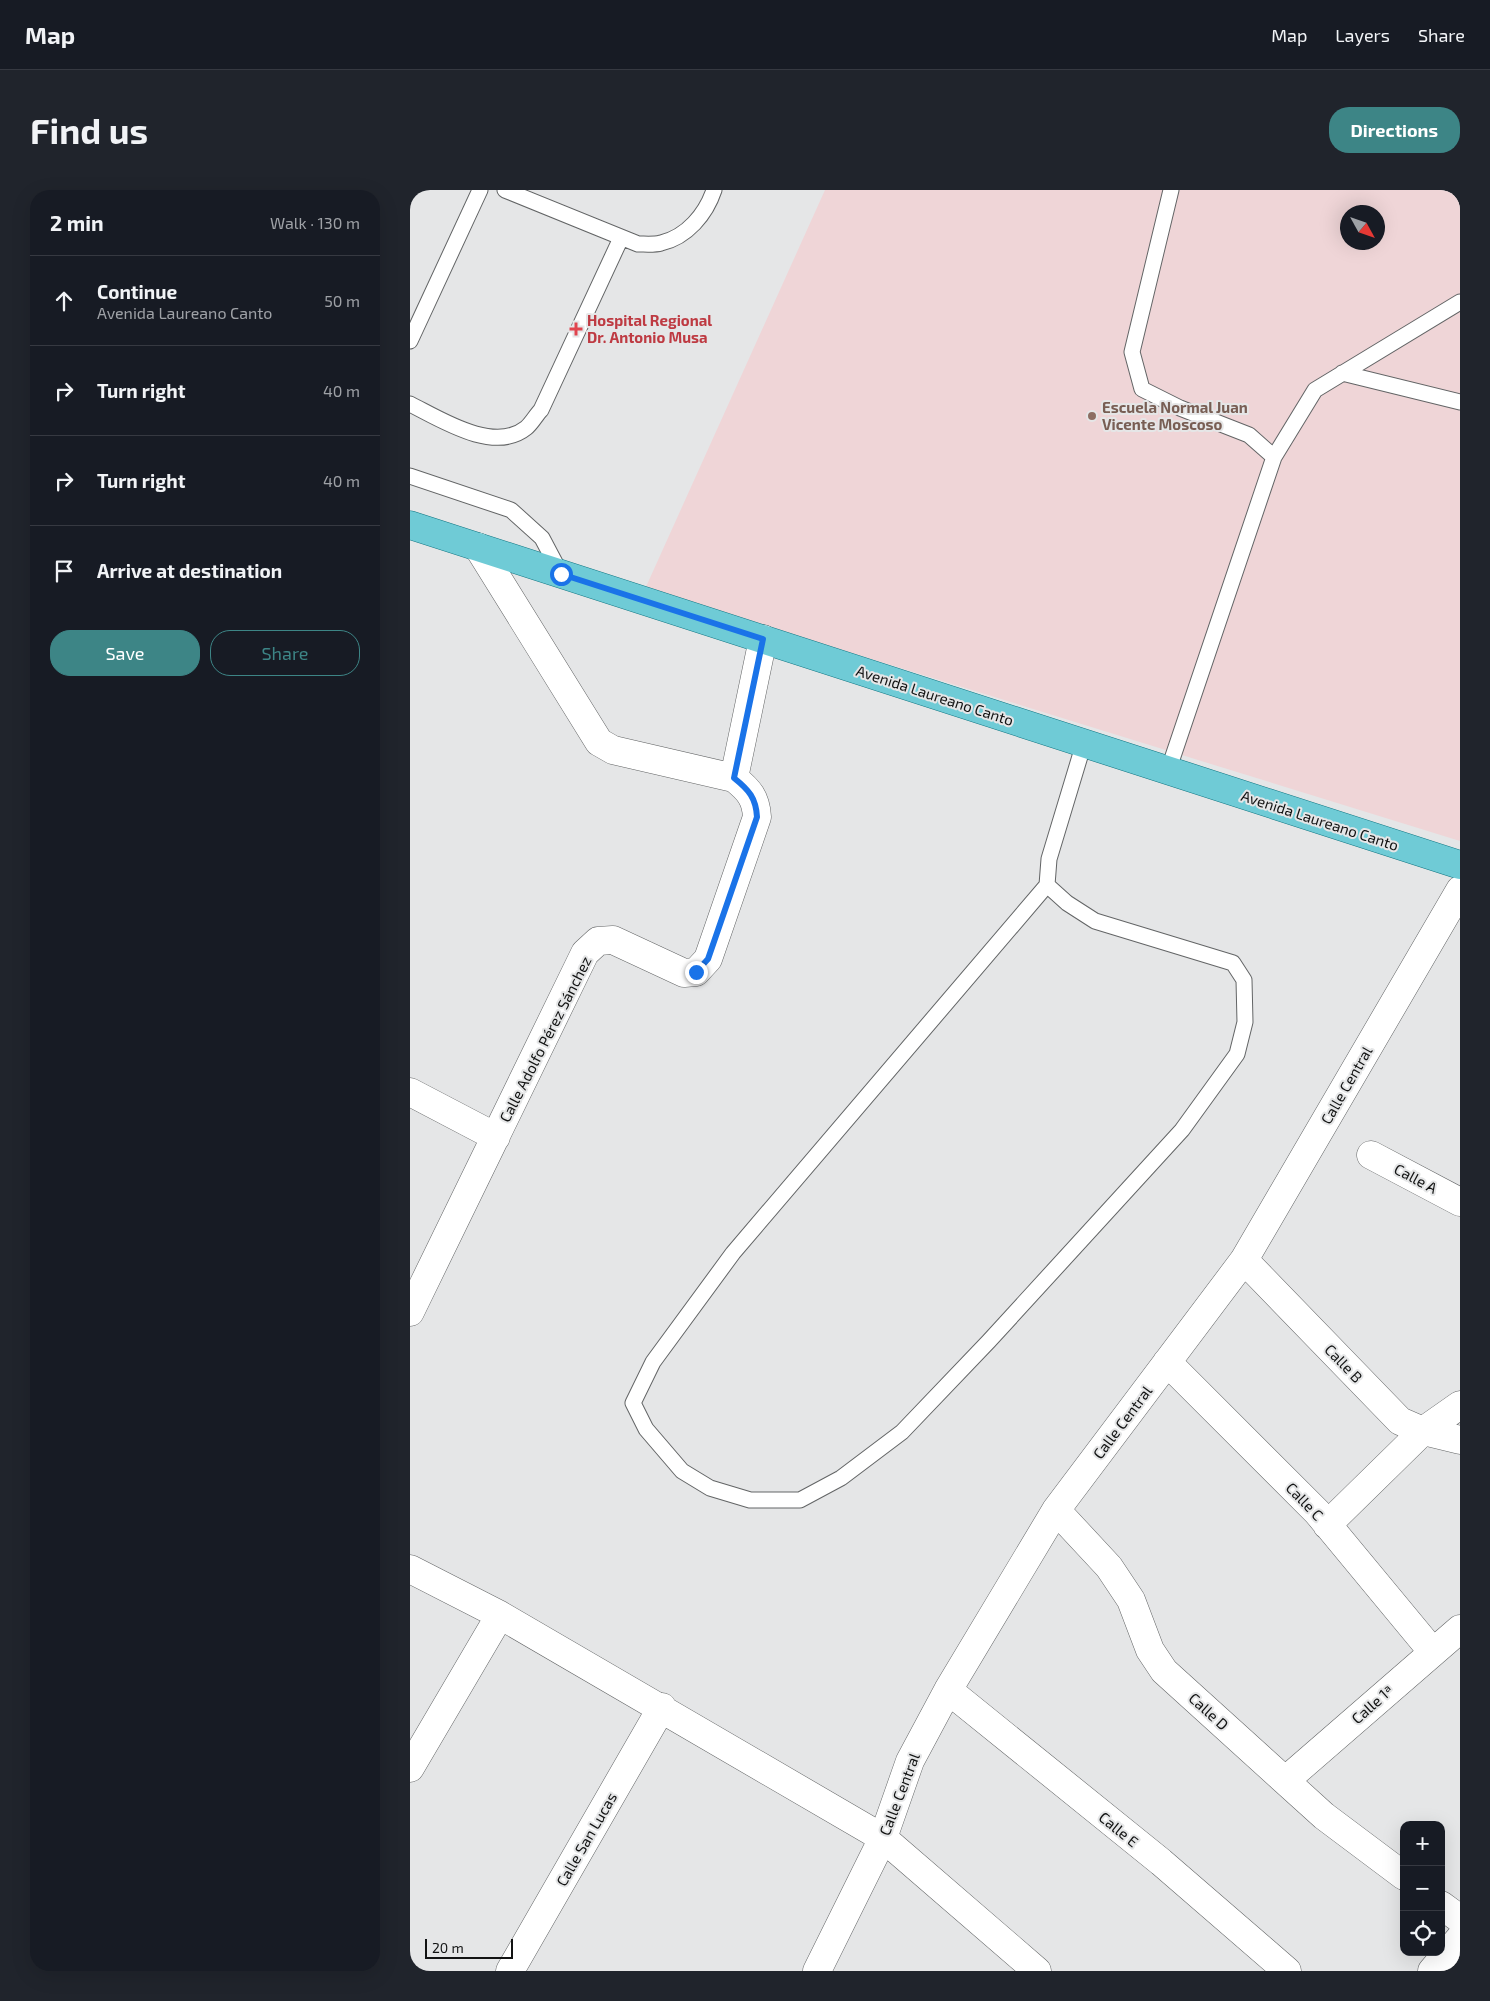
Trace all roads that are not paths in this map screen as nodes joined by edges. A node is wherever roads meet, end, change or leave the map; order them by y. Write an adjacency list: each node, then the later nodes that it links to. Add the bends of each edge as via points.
1 (480, 190): 7 (lane)
2 (505, 190): 5 (lane)
3 (714, 190): 5 (lane, via 709,206 690,229 662,244 638,244)
4 (1171, 190): 11 (lane, via 1132,352 1142,388 1180,408 1249,435)
5 (620, 238): 10 (lane, via 541,410 525,428 509,436 486,437)
6 (1460, 302): 8 (lane)
7 (410, 341)
8 (1342, 373): 9 (lane); 11 (lane, via 1315,390)
9 (1460, 402)
10 (410, 404)
11 (1274, 457): 18 (lane)
12 (410, 476): 15 (lane, via 512,510 542,538)
13 (410, 525): 14 (main road, Avenida Laureano Canto)
14 (478, 547): 15 (main road, Avenida Laureano Canto); 19 (street, via 599,742 613,750)
15 (561, 574): 16 (main road, Avenida Laureano Canto)
16 (763, 639): 17 (main road, Avenida Laureano Canto); 19 (street)
17 (1084, 743): 18 (main road, Avenida Laureano Canto); 21 (lane, via 1049,859)
18 (1168, 771): 20 (main road, Avenida Laureano Canto)
19 (734, 778): 24 (street, Calle Adolfo Pérez Sánchez, via 750,791 757,804 757,817 708,959 696,972 684,973 613,940 598,942 585,953)
20 (1460, 865)
21 (1047, 886): 21 (lane, via 1095,921 1233,964 1244,980 1245,1022 1237,1054 1182,1130 902,1432 841,1478 800,1500 750,1500 710,1488 682,1471 646,1429 633,1403 653,1362 733,1253)
22 (1460, 890): 27 (street, Calle Central)
23 (410, 1092): 24 (street)
24 (496, 1137): 28 (street, Calle Adolfo Pérez Sánchez)
25 (1371, 1155): 26 (street, Calle A)
26 (1460, 1202)
27 (1244, 1260): 29 (street, Calle Central); 31 (street, Calle B, via 1400,1421)
28 (410, 1312)
29 (1167, 1362): 33 (street, Calle Central); 34 (street, Calle C)
30 (1460, 1405): 31 (street)
31 (1423, 1431): 32 (street, Calle B); 34 (street)
32 (1460, 1440)
33 (1056, 1510): 39 (street, Calle Central); 42 (street, Calle D, via 1108,1567 1130,1600 1150,1650 1164,1671)
34 (1328, 1525): 38 (street, Calle C)
35 (410, 1569): 36 (street)
36 (500, 1615): 40 (street); 41 (street)
37 (1460, 1629): 38 (street, Calle 1ª)
38 (1432, 1651): 42 (street, Calle 1ª)
39 (948, 1690): 43 (street, Calle Central, via 910,1761); 51 (street, Calle E, via 1161,1862)
40 (662, 1708): 43 (street); 48 (street, Calle San Lucas)
41 (410, 1768)
42 (1286, 1780): 44 (street, Calle D, via 1324,1816)
43 (883, 1838): 49 (street, Calle Central); 50 (street)
44 (1400, 1873)
45 (1445, 1908): 46 (street)
46 (1460, 1919)
47 (1460, 1938): 52 (street)
48 (510, 1971)
49 (817, 1971)
50 (1037, 1971)
51 (1287, 1971)
52 (1432, 1971)

